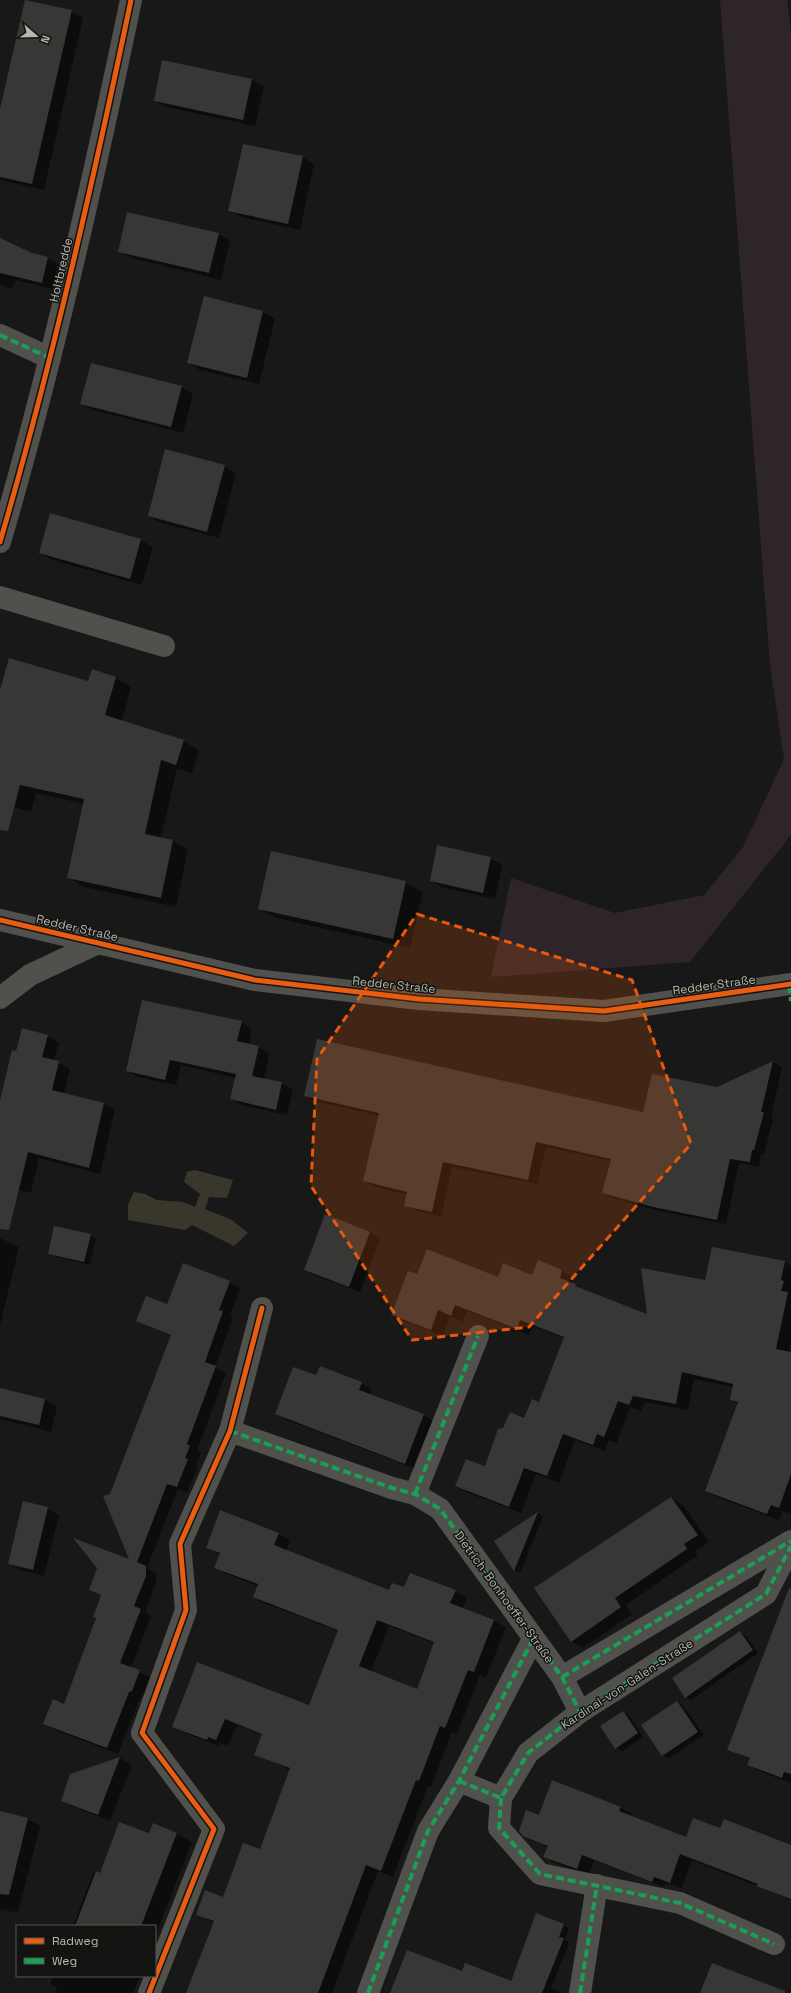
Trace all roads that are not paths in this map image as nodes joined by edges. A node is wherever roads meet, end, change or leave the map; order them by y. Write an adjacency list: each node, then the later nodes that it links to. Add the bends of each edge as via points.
1 (131, 0): 3 (street, Holtbredde, via 104,130)
2 (0, 335): 3 (street)
3 (50, 358): 4 (street, Holtbredde)
4 (0, 542)
5 (0, 597): 6 (street)
6 (164, 646)
7 (0, 920): 8 (street, Redder Straße)
8 (98, 942): 9 (street, Redder Straße, via 255,980 419,999 604,1011); 10 (street, via 30,975)
9 (790, 990)
10 (0, 998)
11 (262, 1308): 13 (street)
12 (478, 1336): 14 (street)
13 (230, 1431): 14 (street, Dietrich-Bonhoeffer-Straße); 24 (street, via 180,1544 186,1610 142,1733 214,1829)
14 (415, 1494): 17 (street, Dietrich-Bonhoeffer-Straße, via 440,1509)
15 (791, 1541): 18 (street)
16 (791, 1546): 19 (street, Kardinal-von-Galen-Straße, via 766,1594)
17 (533, 1639): 18 (street, Dietrich-Bonhoeffer-Straße); 20 (street)
18 (562, 1677): 19 (street, Dietrich-Bonhoeffer-Straße)
19 (580, 1712): 21 (street, Kardinal-von-Galen-Straße, via 528,1754)
20 (459, 1781): 21 (street); 27 (street, via 428,1831)
21 (501, 1798): 22 (street, via 499,1828 540,1874)
22 (597, 1885): 23 (street, via 680,1903); 28 (street)
23 (774, 1944)
24 (156, 1975)
25 (155, 1977): 26 (street)
26 (149, 1993)
27 (368, 1993)
28 (580, 1993)

